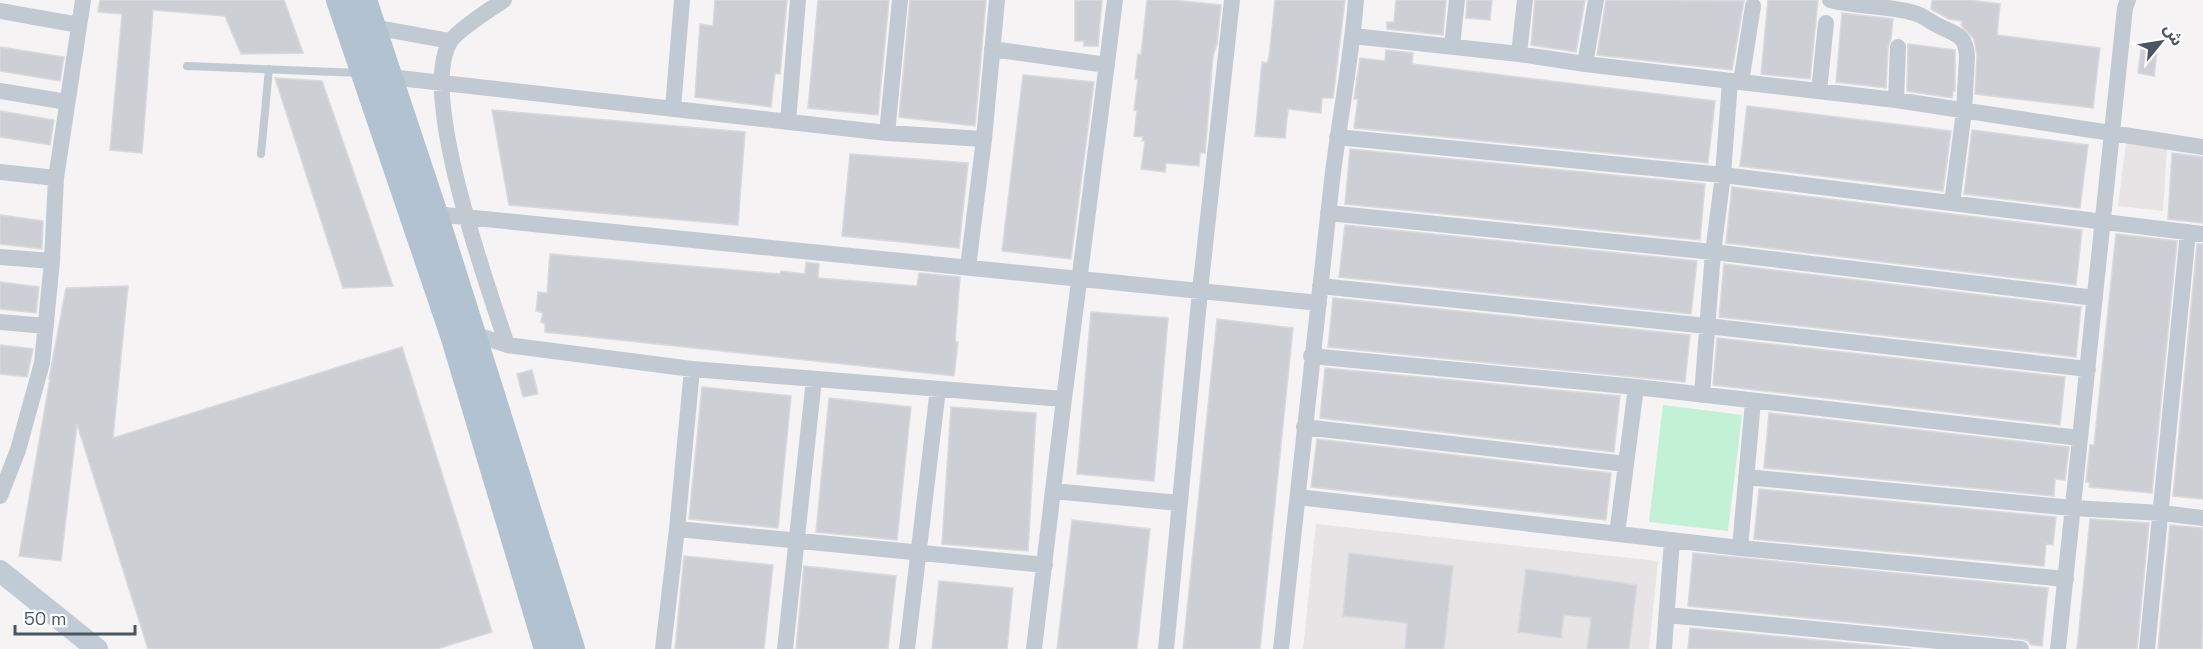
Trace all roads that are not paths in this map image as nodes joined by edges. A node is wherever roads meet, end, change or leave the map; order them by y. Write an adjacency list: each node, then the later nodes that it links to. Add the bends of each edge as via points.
1 (83, 0): 20 (street)
2 (339, 0): 32 (main road)
3 (364, 0): 21 (main road)
4 (504, 0): 23 (street)
5 (682, 0): 40 (street)
6 (798, 0): 42 (street)
7 (900, 0): 44 (street)
8 (997, 0): 26 (street)
9 (1115, 0): 29 (street)
10 (1232, 0): 63 (street)
11 (1356, 0): 22 (street)
12 (1457, 0): 24 (street)
13 (1525, 0): 27 (street)
14 (1596, 0): 28 (street)
15 (1830, 0): 41 (street, via 1915,13 1962,38 1967,49)
16 (2125, 3): 43 (street)
17 (1753, 6): 34 (street)
18 (0, 11): 20 (street)
19 (1826, 23): 37 (street)
20 (79, 25): 39 (street)
21 (373, 27): 23 (street); 33 (main road)
22 (1353, 36): 24 (street); 45 (street)
23 (450, 41): 35 (street)
24 (1452, 46): 27 (street)
25 (1898, 46): 38 (street)
26 (992, 49): 29 (street); 46 (street)
27 (1519, 54): 28 (street)
28 (1585, 64): 34 (street)
29 (1107, 65): 62 (street)
30 (187, 66): 31 (lane)
31 (269, 69): 32 (lane); 48 (lane)
32 (364, 73): 69 (main road)
33 (390, 76): 35 (street); 54 (main road)
34 (1735, 82): 37 (street); 50 (street)
35 (442, 83): 40 (street); 55 (street, via 448,143)
36 (0, 91): 39 (street)
37 (1819, 91): 38 (street)
38 (1896, 100): 41 (street)
39 (67, 102): 51 (street)
40 (673, 108): 42 (street)
41 (1964, 111): 43 (street); 52 (street)
42 (788, 122): 44 (street)
43 (2112, 132): 47 (street); 56 (street)
44 (887, 133): 46 (street)
45 (1337, 137): 50 (street); 53 (street)
46 (984, 139): 61 (street)
47 (2203, 147)
48 (261, 154)
49 (0, 172): 51 (street)
50 (1723, 175): 52 (street); 58 (street)
51 (56, 178): 60 (street)
52 (1952, 203): 56 (street)
53 (1328, 213): 58 (street); 64 (street)
54 (435, 214): 55 (street); 69 (main road)
55 (466, 217): 61 (street); 70 (street)
56 (2103, 222): 57 (street); 65 (street)
57 (2195, 233): 89 (street)
58 (1713, 252): 65 (street); 68 (street)
59 (0, 257): 60 (street)
60 (52, 261): 67 (street)
61 (968, 267): 62 (street)
62 (1079, 279): 63 (street); 78 (street)
63 (1200, 291): 64 (street); 87 (street)
64 (1319, 294): 68 (street); 71 (street)
65 (2095, 298): 73 (street)
66 (0, 322): 67 (street)
67 (46, 326): 85 (street, via 33,398)
68 (1707, 326): 73 (street); 77 (street)
69 (464, 334): 70 (street); 102 (main road); 103 (main road)
70 (507, 345): 72 (street)
71 (1311, 356): 75 (street); 80 (street)
72 (692, 369): 74 (street); 91 (street)
73 (2088, 369): 81 (street)
74 (814, 379): 76 (street); 94 (street)
75 (1636, 387): 77 (street); 82 (street)
76 (938, 390): 78 (street); 96 (street)
77 (1702, 395): 79 (street)
78 (1064, 399): 84 (street)
79 (1753, 401): 81 (street); 83 (street)
80 (1304, 427): 82 (street); 86 (street)
81 (2080, 438): 88 (street)
82 (1626, 464): 92 (street)
83 (1746, 477): 88 (street); 95 (street)
84 (1053, 491): 87 (street); 97 (street)
85 (0, 496)
86 (1298, 497): 92 (street); 109 (street)
87 (1179, 503): 108 (street)
88 (2073, 508): 89 (street); 99 (street)
89 (2162, 513): 90 (street); 113 (street)
90 (2203, 518)
91 (677, 529): 94 (street); 104 (street)
92 (1617, 534): 93 (street)
93 (1672, 540): 95 (street); 100 (street)
94 (796, 541): 96 (street); 105 (street)
95 (1740, 548): 99 (street)
96 (919, 553): 97 (street); 106 (street)
97 (1045, 565): 107 (street)
98 (0, 571): 101 (main road)
99 (2066, 579): 112 (street)
100 (1667, 615): 110 (street); 111 (street)
101 (97, 649)
102 (547, 649)
103 (572, 649)
104 (663, 649)
105 (785, 649)
106 (908, 649)
107 (1034, 649)
108 (1166, 649)
109 (1281, 649)
110 (1664, 649)
111 (2021, 649)
112 (2058, 649)
113 (2147, 649)

